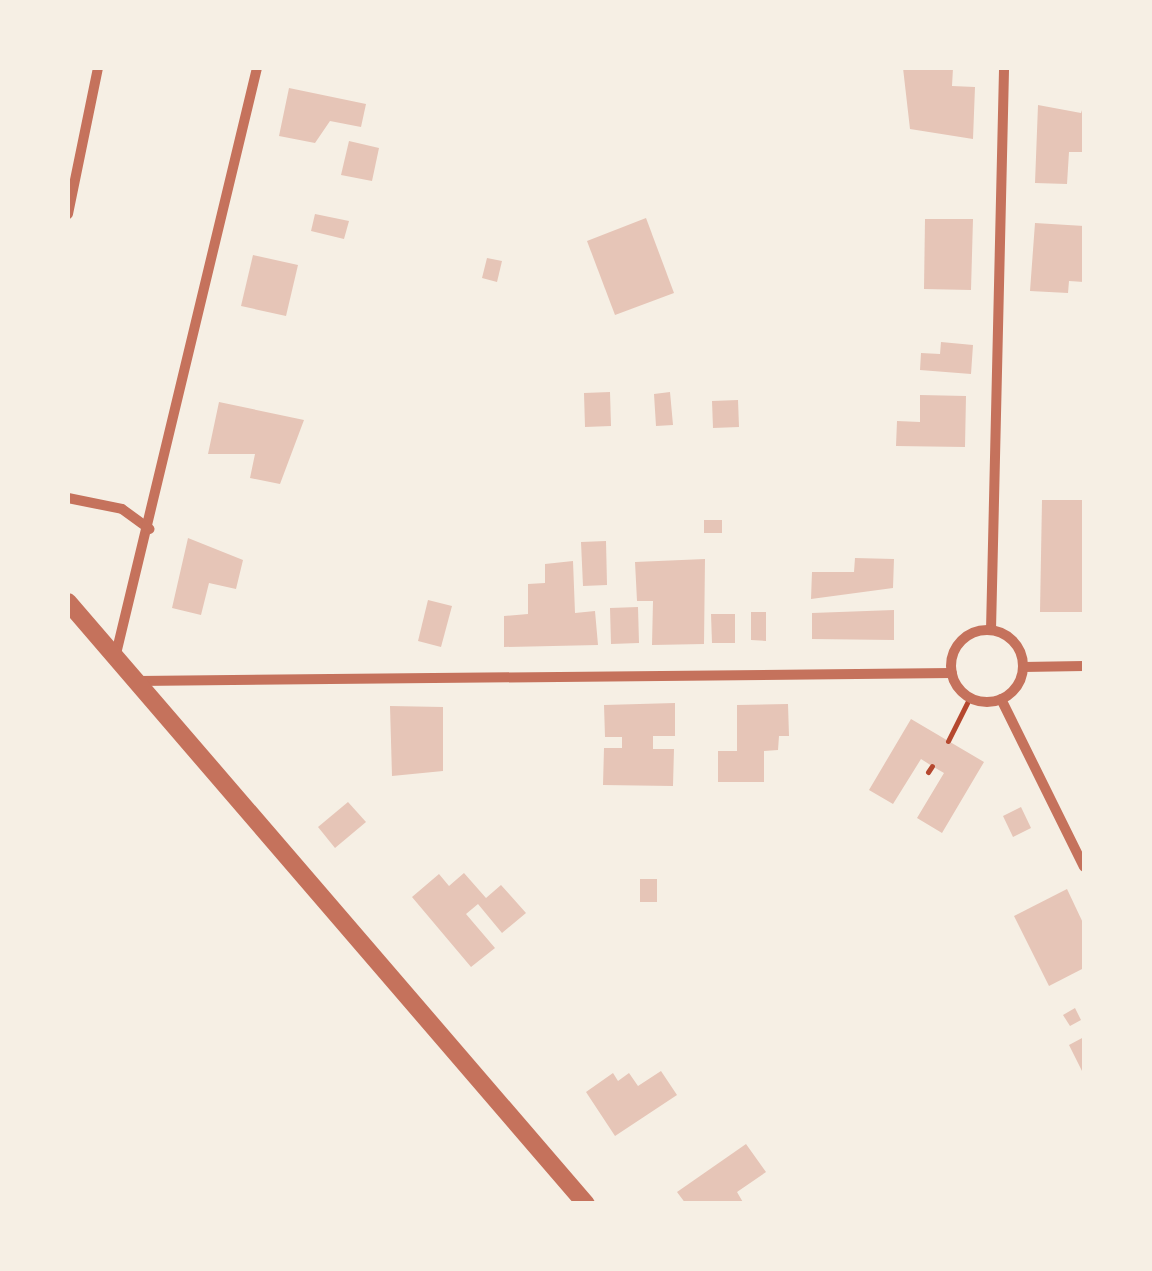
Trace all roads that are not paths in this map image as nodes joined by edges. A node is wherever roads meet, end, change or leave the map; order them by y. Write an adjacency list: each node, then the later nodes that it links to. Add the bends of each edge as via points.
1 (98, 68): 4 (street)
2 (257, 68): 6 (street)
3 (1004, 68): 8 (street)
4 (68, 214)
5 (68, 498): 6 (street, via 122,509)
6 (150, 529): 9 (street)
7 (68, 602): 9 (street)
8 (992, 630): 11 (street, via 1018,646); 12 (street, via 960,641)
9 (115, 659): 13 (street)
10 (1084, 666): 11 (street)
11 (1024, 667): 14 (street)
12 (952, 673): 13 (street); 14 (street, via 970,698)
13 (135, 681): 16 (street)
14 (1001, 699): 15 (street)
15 (1084, 867)
16 (586, 1204)

